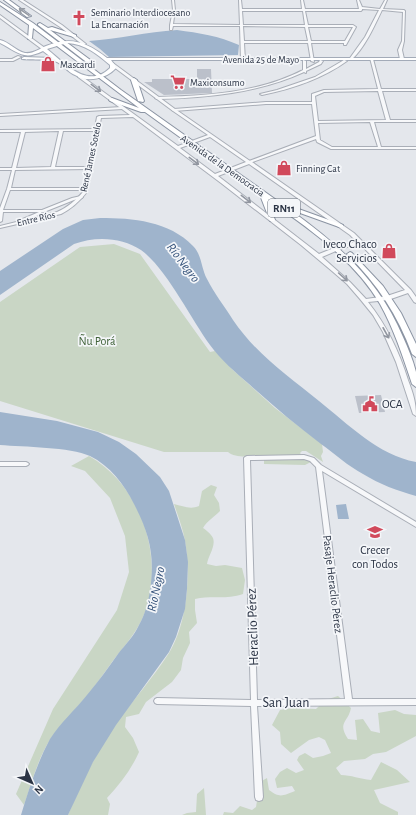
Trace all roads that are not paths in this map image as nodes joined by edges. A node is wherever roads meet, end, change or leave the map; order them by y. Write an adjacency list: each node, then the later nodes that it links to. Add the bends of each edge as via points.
1 (6, 0): 16 (main road, Avenida de la Democracia / RN11, one-way to 1)
2 (21, 0): 20 (street)
3 (173, 0): 15 (street)
4 (240, 0): 11 (street)
5 (302, 0): 12 (street)
6 (358, 0): 9 (street)
7 (386, 0): 10 (street)
8 (0, 3): 14 (main road, Avenida de la Democracia / RN11)
9 (360, 9): 10 (street); 12 (street)
10 (381, 9): 30 (street, via 371,32); 31 (street, via 404,11 403,41 400,50)
11 (241, 10): 12 (street); 18 (street)
12 (304, 10): 17 (street)
13 (0, 16): 21 (street, RN11)
14 (31, 24): 21 (main road); 26 (main road, Avenida de la Democracia / RN11)
15 (171, 24): 18 (street); 19 (street)
16 (41, 25): 20 (main road); 22 (main road, Avenida de la Democracia / RN11)
17 (307, 25): 18 (street); 24 (street); 24 (street, via 355,27 345,43)
18 (242, 26): 23 (street)
19 (171, 29)
20 (74, 36): 27 (street)
21 (30, 38): 28 (street, RN11)
22 (65, 42): 26 (main road); 27 (main road); 43 (main road, Avenida de la Democracia / RN11)
23 (243, 42): 24 (street); 33 (street)
24 (310, 42): 34 (street)
25 (0, 43): 28 (main road, via 26,54); 29 (main road)
26 (57, 44): 28 (main road); 43 (main road, Avenida de la Democracia / RN11)
27 (84, 44): 41 (main road)
28 (44, 49): 37 (main road, RN11)
29 (17, 56): 32 (street, via 13,60); 37 (main road)
30 (352, 58): 34 (main road, Avenida 25 de Mayo); 35 (main road, Avenida 25 de Mayo)
31 (402, 59): 35 (main road, Avenida 25 de Mayo); 36 (main road, Avenida 25 de Mayo)
32 (0, 60)
33 (243, 60): 34 (main road, Avenida 25 de Mayo); 38 (main road, Avenida 25 de Mayo); 41 (main road, Avenida 25 de Mayo)
34 (313, 60): 38 (main road, Avenida 25 de Mayo); 39 (main road, Avenida 25 de Mayo)
35 (371, 60): 36 (main road, Avenida 25 de Mayo); 40 (main road, Avenida 25 de Mayo); 47 (street)
36 (416, 60)
37 (59, 61): 44 (main road, RN11)
38 (304, 61): 42 (street)
39 (320, 61): 40 (main road, Avenida 25 de Mayo); 42 (street)
40 (345, 61): 49 (street, via 316,78)
41 (109, 62): 43 (main road, via 113,68); 45 (street, Avenida de la Democracia)
42 (305, 72): 46 (street)
43 (102, 75): 44 (main road); 52 (main road, Avenida de la Democracia / RN11); 59 (main road, Avenida de la Democracia / RN11)
44 (79, 76): 51 (street, Avenida de la Democracia / RN11, one-way to 51)
45 (134, 80): 50 (street, Avenida de la Democracia); 52 (main road)
46 (257, 88): 49 (street); 50 (street, via 198,97)
47 (380, 90): 48 (street); 54 (street, via 324,91 313,95); 60 (street)
48 (416, 90)
49 (262, 94): 53 (street)
50 (157, 98): 56 (street, Avenida de la Democracia)
51 (112, 100): 55 (street, Avenida de la Democracia / RN11); 59 (main road, RN11)
52 (141, 101): 70 (main road, Avenida de la Democracia / RN11)
53 (266, 103): 54 (street); 56 (street)
54 (313, 103): 62 (street)
55 (122, 108): 57 (street); 58 (street, Avenida de la Democracia / RN11)
56 (174, 110): 68 (street, Avenida de la Democracia)
57 (0, 115)
58 (132, 116): 65 (street, René James Sotelo, via 99,117); 71 (street, Avenida de la Democracia / RN11)
59 (155, 116): 70 (main road, Avenida de la Democracia / RN11)
60 (388, 121): 61 (street); 63 (street)
61 (416, 121)
62 (316, 122): 63 (street); 69 (street)
63 (372, 122): 72 (street)
64 (61, 130): 65 (street); 67 (street); 76 (street)
65 (97, 130): 77 (street, René James Sotelo)
66 (0, 131): 67 (street)
67 (23, 131): 75 (street)
68 (210, 136): 70 (street); 74 (street, Avenida de la Democracia)
69 (317, 139): 72 (street, via 330,148); 74 (street)
70 (194, 142): 71 (street); 79 (main road, Avenida de la Democracia / RN11)
71 (177, 148): 80 (street, Avenida de la Democracia / RN11, one-way to 80)
72 (380, 148): 73 (street)
73 (416, 148)
74 (250, 162): 79 (street); 91 (street, Avenida de la Democracia)
75 (13, 168): 76 (street); 78 (street); 82 (street)
76 (53, 168): 77 (street)
77 (90, 168): 81 (street, René James Sotelo)
78 (0, 169)
79 (232, 170): 80 (street); 83 (main road, Avenida de la Democracia / RN11); 85 (main road, Avenida de la Democracia / RN11)
80 (215, 176): 88 (street, Avenida de la Democracia / RN11, one-way to 88)
81 (85, 188): 82 (street); 84 (street, René James Sotelo)
82 (9, 189): 86 (street)
83 (262, 192): 88 (main road); 94 (main road, Avenida de la Democracia / RN11)
84 (81, 197): 87 (street, Entre Ríos); 90 (street, Entre Ríos, via 59,213)
85 (291, 208): 91 (main road); 94 (main road, Avenida de la Democracia / RN11)
86 (1, 210): 87 (street, Entre Ríos); 89 (street)
87 (43, 212): 90 (street)
88 (272, 220): 95 (street, Avenida de la Democracia / RN11)
89 (0, 221)
90 (17, 223): 92 (street, Entre Ríos)
91 (341, 226): 93 (street, Avenida de la Democracia)
92 (0, 227)
93 (362, 242): 94 (street); 96 (street, Avenida de la Democracia)
94 (339, 248): 95 (street); 97 (main road, Avenida de la Democracia / RN11)
95 (319, 256): 98 (street, Avenida de la Democracia / RN11, one-way to 98, via 349,282)
96 (409, 291): 97 (street); 99 (street, Avenida de la Democracia)
97 (384, 298): 98 (street); 100 (main road, Avenida de la Democracia / RN11, via 400,318); 101 (main road, Avenida de la Democracia / RN11)
98 (364, 301): 102 (street, Avenida de la Democracia / RN11, one-way to 102, via 386,332 399,360)
99 (416, 301)
100 (415, 349)
101 (416, 384)
102 (416, 414)
103 (0, 464): 104 (street)
104 (26, 464)
105 (319, 466): 106 (street); 108 (street, Pasaje Heraclio Pérez); 110 (street, Heraclio Pérez, via 312,459 304,457 247,458)
106 (416, 525)
107 (157, 701): 110 (street, San Juan)
108 (348, 702): 109 (street, San Juan); 110 (street, San Juan)
109 (416, 702)
110 (254, 703): 111 (street, Heraclio Pérez)
111 (259, 797)

